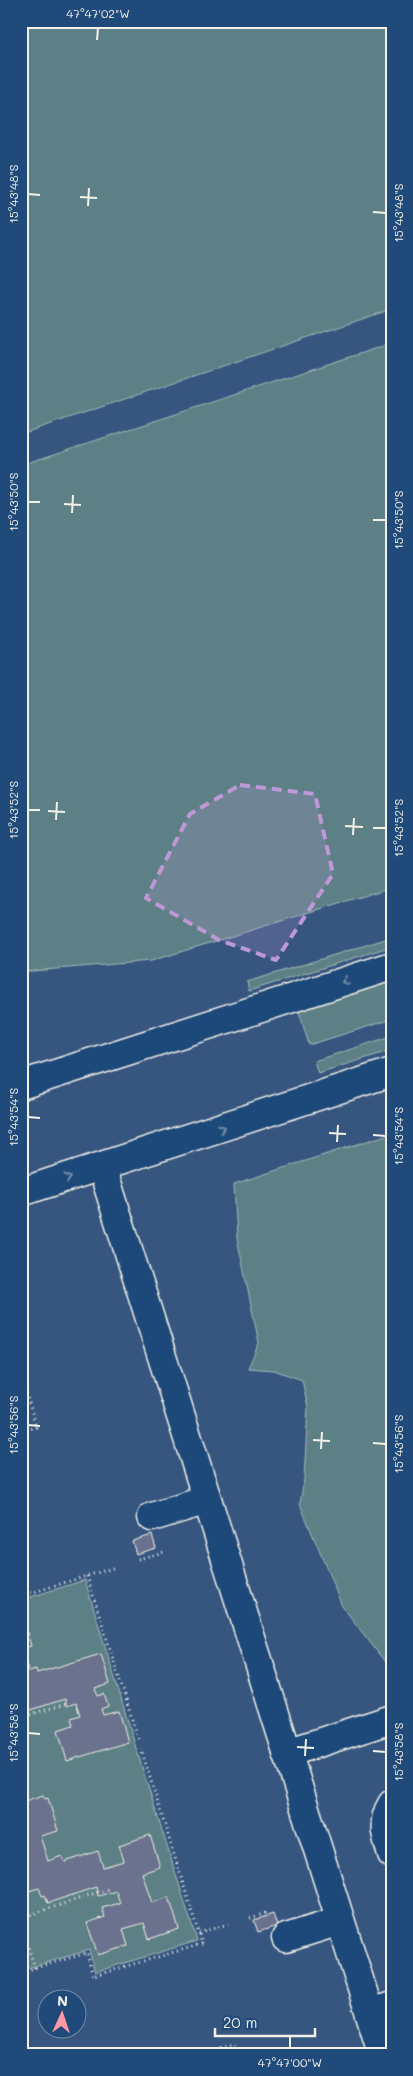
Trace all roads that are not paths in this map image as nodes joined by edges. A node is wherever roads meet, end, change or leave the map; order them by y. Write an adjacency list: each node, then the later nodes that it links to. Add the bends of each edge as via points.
1 (392, 966): 2 (street, one-way to 2)
2 (240, 1014): 4 (street, via 182,1018 40,1064); 5 (street)
3 (392, 1072): 6 (street, one-way to 3)
4 (21, 1076)
5 (21, 1085)
6 (102, 1167): 7 (street, one-way to 6); 8 (street)
7 (21, 1192)
8 (207, 1500): 9 (street); 11 (street)
9 (152, 1518)
10 (392, 1719): 11 (street)
11 (287, 1753): 14 (street)
12 (392, 1804): 13 (street, via 384,1829)
13 (392, 1854)
14 (340, 1921): 15 (street); 16 (street)
15 (286, 1938)
16 (381, 2009): 17 (street)
17 (383, 2055)

